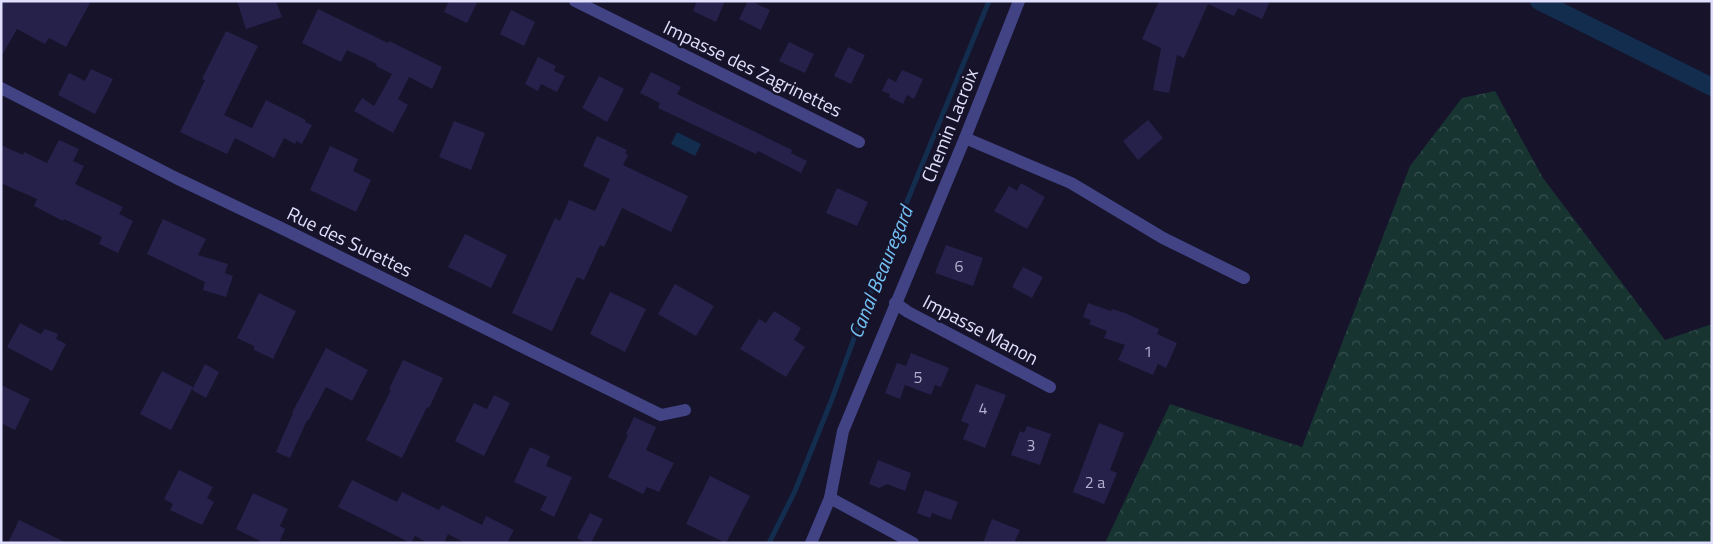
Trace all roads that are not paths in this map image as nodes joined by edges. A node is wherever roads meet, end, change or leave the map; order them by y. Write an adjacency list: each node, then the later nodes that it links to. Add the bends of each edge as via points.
1 (576, 1): 5 (street, Impasse des Zagrinettes)
2 (1019, 1): 4 (street, Chemin Lacroix)
3 (1, 88): 9 (street, Rue des Surettes, via 176,178 662,415)
4 (965, 138): 6 (street, via 1071,183 1162,238); 7 (street, Chemin Lacroix)
5 (859, 142)
6 (1244, 278)
7 (895, 303): 8 (street, Impasse Manon); 10 (street, Chemin Lacroix, via 843,431)
8 (1050, 387)
9 (685, 410)
10 (830, 498): 11 (street, Chemin Lacroix); 12 (street)
11 (811, 543)
12 (912, 543)

